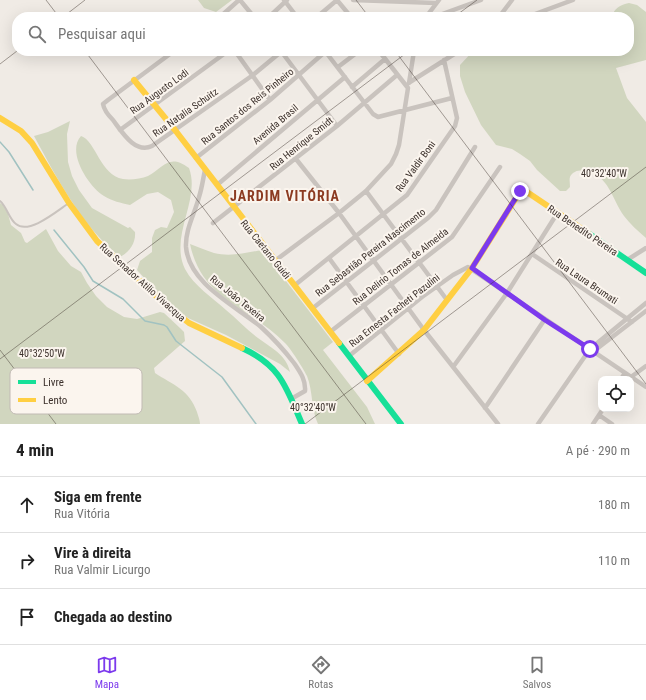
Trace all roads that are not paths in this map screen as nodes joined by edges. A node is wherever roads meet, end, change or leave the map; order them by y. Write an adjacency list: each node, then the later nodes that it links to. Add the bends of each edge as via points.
1 (240, 0): 9 (street); 10 (street)
2 (337, 0): 13 (street); 14 (street)
3 (353, 0): 8 (street)
4 (481, 0): 16 (street)
5 (512, 0): 17 (street)
6 (573, 0): 18 (street)
7 (286, 1): 11 (street); 12 (street)
8 (438, 2): 15 (street)
9 (226, 12)
10 (250, 12)
11 (275, 12)
12 (294, 12)
13 (324, 12)
14 (347, 12)
15 (430, 12)
16 (448, 12)
17 (503, 12)
18 (541, 12)
19 (167, 56): 37 (street)
20 (221, 56): 45 (street, Rua Augusto Lodi)
21 (239, 56): 33 (street)
22 (276, 56): 33 (street, Rua Natalia Schuitz)
23 (286, 56): 34 (street)
24 (320, 56): 34 (street, Rua Santos dos Reis Pinheiro)
25 (329, 56): 32 (street)
26 (352, 56): 32 (street)
27 (383, 56): 30 (street)
28 (413, 56): 38 (street)
29 (450, 56): 31 (street)
30 (385, 59): 35 (street); 39 (street)
31 (444, 60): 38 (street); 41 (street, Rua Valdir Boni)
32 (338, 67): 36 (street)
33 (253, 75): 42 (street); 50 (street, Rua Natalia Schuitz)
34 (300, 75): 42 (street, Rua Santos dos Reis Pinheiro); 43 (street)
35 (397, 75): 40 (street); 44 (street, Rua Henrique Smidt)
36 (345, 77): 39 (street); 43 (street, Avenida Brasil)
37 (134, 80): 45 (street, Rua Caetano Guidi); 49 (street, Rua Natalia Schuitz, via 103,107)
38 (410, 82): 40 (street)
39 (352, 87): 44 (street)
40 (408, 88): 46 (street)
41 (452, 98): 46 (street); 63 (street, Rua Valdir Boni, via 457,118 455,126 410,191)
42 (270, 100): 52 (street, Rua Santos dos Reis Pinheiro)
43 (318, 100): 48 (street); 56 (street, Avenida Brasil)
44 (364, 102): 46 (street, via 378,117); 48 (street, Rua Henrique Smidt)
45 (154, 106): 49 (street, Rua Augusto Lodi); 50 (street, Rua Caetano Guidi)
46 (405, 109): 57 (street, via 396,154 391,164)
47 (0, 118): 59 (street, Rua Senador Atilio Vivacqua, via 32,143)
48 (337, 126): 53 (street, Rua Henrique Smidt)
49 (120, 130): 50 (street, Rua Natalia Schuitz, via 142,148 152,146)
50 (175, 130): 52 (street, Rua Caetano Guidi)
51 (475, 147): 66 (street, Rua Sebastião Pereira Nascimento, via 433,213)
52 (196, 158): 55 (street, Rua Caetano Guidi)
53 (296, 159): 60 (street, Rua Henrique Smidt); 62 (street)
54 (500, 168): 73 (street, Rua Delirio Tomas de Almeida, via 458,230)
55 (205, 170): 56 (street, Rua Caetano Guidi); 105 (street, Rua João Texeira, via 186,245 192,266 218,295 279,345 297,367 305,382 305,391)
56 (217, 185): 60 (street, Rua Caetano Guidi)
57 (366, 191): 62 (street); 63 (street)
58 (0, 201): 59 (lane, via 20,227 35,226)
59 (69, 203): 105 (street, Rua Senador Atilio Vivacqua, via 97,241 170,309 192,325 264,360 281,378)
60 (234, 208): 64 (street, Rua Henrique Smidt); 70 (street, Rua Caetano Guidi)
61 (558, 212): 68 (street); 72 (street, Rua Benedito Pereira); 74 (street, Rua Benedito Pereira, via 524,190 520,191)
62 (339, 213): 65 (street); 70 (street)
63 (383, 214): 65 (street, Rua Valdir Boni); 66 (street)
64 (213, 223)
65 (356, 236): 69 (street, Rua Valdir Boni); 71 (street)
66 (402, 239): 71 (street, Rua Sebastião Pereira Nascimento); 73 (street)
67 (646, 248): 72 (street)
68 (532, 254): 80 (street); 87 (street, Rua Laura Brumati)
69 (329, 258): 76 (street); 78 (street, Rua Valdir Boni)
70 (276, 260): 78 (street, Rua Caetano Guidi)
71 (374, 260): 76 (street, Rua Sebastião Pereira Nascimento); 77 (street)
72 (627, 260): 75 (street, Rua Benedito Pereira)
73 (420, 263): 77 (street, Rua Delirio Tomas de Almeida); 79 (street)
74 (472, 268): 79 (street, Rua Ernesta Facheti Pazulini, via 468,267); 80 (street); 81 (street)
75 (646, 273)
76 (346, 282): 83 (street); 85 (street, Rua Sebastião Pereira Nascimento)
77 (392, 284): 83 (street, Rua Delirio Tomas de Almeida); 84 (street)
78 (295, 285): 85 (street, Rua Caetano Guidi)
79 (436, 286): 81 (street); 84 (street, Rua Ernesta Facheti Pazulini)
80 (507, 293): 88 (street); 97 (street)
81 (447, 300): 91 (street)
82 (646, 303): 87 (street)
83 (364, 306): 90 (street); 92 (street, Rua Delirio Tomas de Almeida)
84 (408, 307): 90 (street, Rua Ernesta Facheti Pazulini); 91 (street)
85 (313, 308): 92 (street, Rua Caetano Guidi)
86 (646, 311): 89 (street)
87 (627, 318): 89 (street, Rua Laura Brumati); 93 (street)
88 (545, 320): 93 (street); 106 (street)
89 (632, 322): 93 (street)
90 (382, 329): 94 (street); 95 (street, Rua Ernesta Facheti Pazulini)
91 (424, 330): 94 (street); 97 (street)
92 (330, 332): 95 (street, Rua Caetano Guidi)
93 (592, 350): 98 (street); 112 (street)
94 (399, 354): 103 (street)
95 (349, 356): 103 (street, Rua Caetano Guidi)
96 (646, 366): 101 (street)
97 (453, 367): 106 (street)
98 (624, 373): 99 (street); 100 (street)
99 (622, 376)
100 (628, 376)
101 (631, 376)
102 (634, 380): 104 (street)
103 (367, 381): 110 (street, Rua Caetano Guidi)
104 (646, 387)
105 (291, 399): 109 (street, Rua Senador Atilio Vivacqua)
106 (485, 408): 111 (street)
107 (601, 412): 108 (street)
108 (599, 415): 113 (street); 114 (street)
109 (302, 424)
110 (401, 424)
111 (498, 424)
112 (538, 424)
113 (593, 424)
114 (612, 424)

